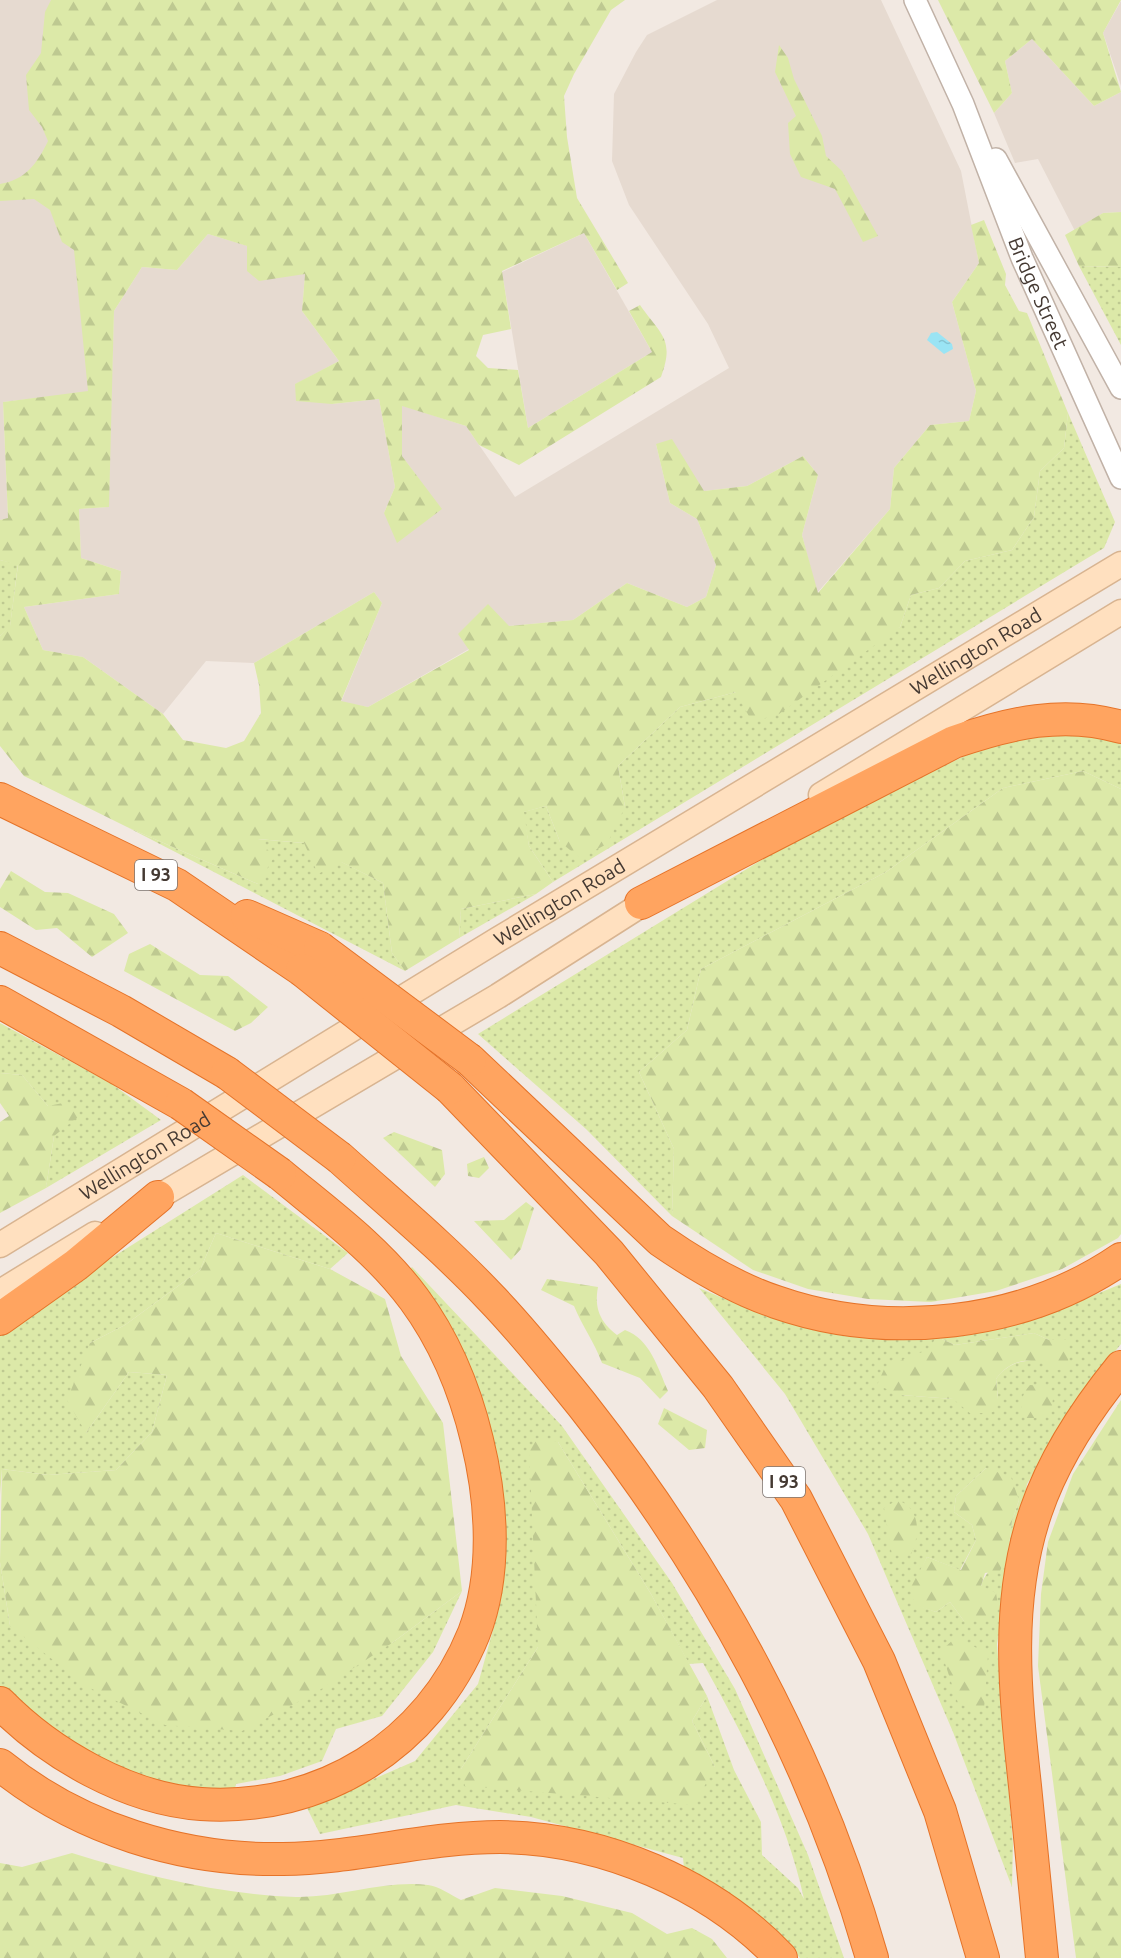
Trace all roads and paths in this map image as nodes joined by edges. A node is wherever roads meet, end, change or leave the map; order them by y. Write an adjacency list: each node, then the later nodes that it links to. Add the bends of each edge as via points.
1 (915, 0): 2 (street, Bridge Street)
2 (963, 104): 3 (street, Bridge Street); 4 (street, Bridge Street, via 1022,258)
3 (1121, 388)
4 (1121, 478)
5 (1121, 564): 14 (main road, Wellington Road)
6 (1121, 612): 9 (main road, Wellington Road)
7 (1121, 727): 9 (highway, via 1081,719 1029,721 999,726 954,742)
8 (0, 799): 11 (highway, I 93, via 177,885)
9 (641, 903): 13 (main road, Wellington Road, via 469,1014)
10 (0, 948): 22 (highway, bridge, via 122,1011 227,1073 340,1158 429,1237 514,1323 617,1450 668,1521 741,1642 794,1750 844,1871)
11 (311, 959): 15 (highway, bridge, via 470,1060 660,1240 734,1285 795,1309 880,1323 946,1321 1031,1303 1071,1287); 23 (highway, I 93, bridge, via 450,1088 609,1253 718,1387 796,1499 879,1661 940,1811)
12 (0, 1002): 19 (highway, bridge, via 181,1104 280,1174 387,1266 438,1336 460,1386 482,1459 490,1546 485,1589 474,1631 457,1668 431,1707 365,1765 327,1785 286,1798 243,1804 199,1804 156,1795 76,1761 39,1737)
13 (158, 1197): 16 (main road, Wellington Road); 17 (highway, via 76,1265)
14 (0, 1245)
15 (1121, 1259)
16 (0, 1292)
17 (0, 1318)
18 (1121, 1367): 24 (highway, via 1088,1408 1036,1511 1022,1567 1013,1677)
19 (0, 1703)
20 (0, 1765): 21 (highway, via 39,1793 96,1823 199,1854 285,1859 500,1837 587,1848 649,1868 708,1898 761,1936)
21 (781, 1958)
22 (872, 1958)
23 (983, 1958)
24 (1042, 1958)

